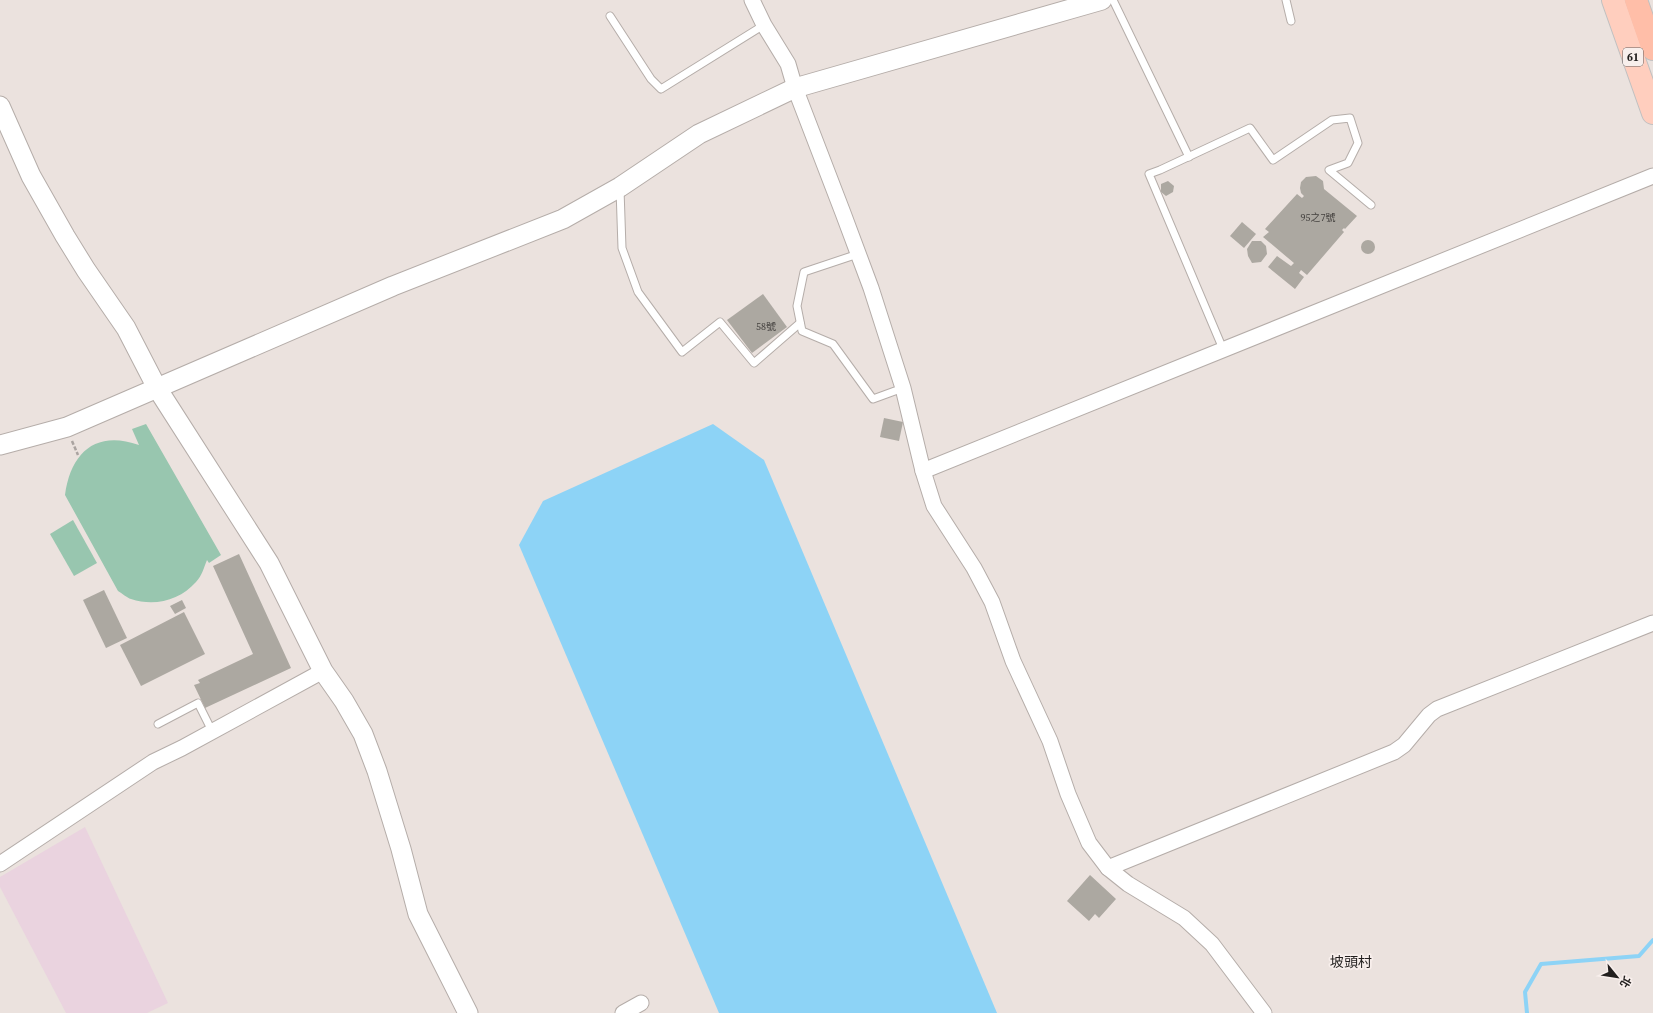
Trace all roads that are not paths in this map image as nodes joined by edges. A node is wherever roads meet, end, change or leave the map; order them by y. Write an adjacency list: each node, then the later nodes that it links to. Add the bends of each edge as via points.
1 (752, 0): 9 (street)
2 (1102, 0): 11 (street)
3 (1113, 0): 14 (lane)
4 (1286, 0): 8 (lane)
5 (1614, 0): 13 (main road, 61)
6 (1636, 0): 10 (highway, 61)
7 (610, 16): 9 (lane, via 651,79 661,89)
8 (1292, 21)
9 (764, 25): 11 (street, via 788,64)
10 (1653, 49)
11 (795, 88): 16 (street, via 700,134); 18 (street)
12 (0, 106): 21 (street, via 32,176 65,236 126,328)
13 (1653, 113)
14 (1189, 157): 17 (lane, via 1250,128 1273,160 1332,120 1350,118 1358,143 1348,163 1329,170); 20 (lane, via 1149,174)
15 (1653, 176): 20 (street)
16 (620, 187): 19 (lane, via 622,248 638,292 682,352 720,322 754,363); 21 (street, via 564,219 393,286)
17 (1371, 205)
18 (858, 254): 19 (lane, via 804,272 797,306); 22 (street)
19 (800, 323): 22 (lane, via 802,331 833,344 873,399)
20 (1222, 349): 24 (street)
21 (157, 388): 23 (street, via 67,427); 26 (street, via 269,563)
22 (903, 388): 24 (street)
23 (0, 445)
24 (923, 471): 30 (street, via 934,506 974,568 992,602 1013,661 1050,741 1068,794 1089,843)
25 (1653, 623): 30 (street, via 1437,709 1404,745 1394,752)
26 (323, 671): 28 (street); 32 (street, via 363,734 401,849 418,914)
27 (158, 724): 28 (lane, via 198,703)
28 (212, 731): 29 (street, via 153,762)
29 (0, 864)
30 (1108, 868): 34 (street, via 1128,884 1184,918 1212,944)
31 (641, 1003): 33 (street)
32 (468, 1013)
33 (623, 1013)
34 (1264, 1013)

